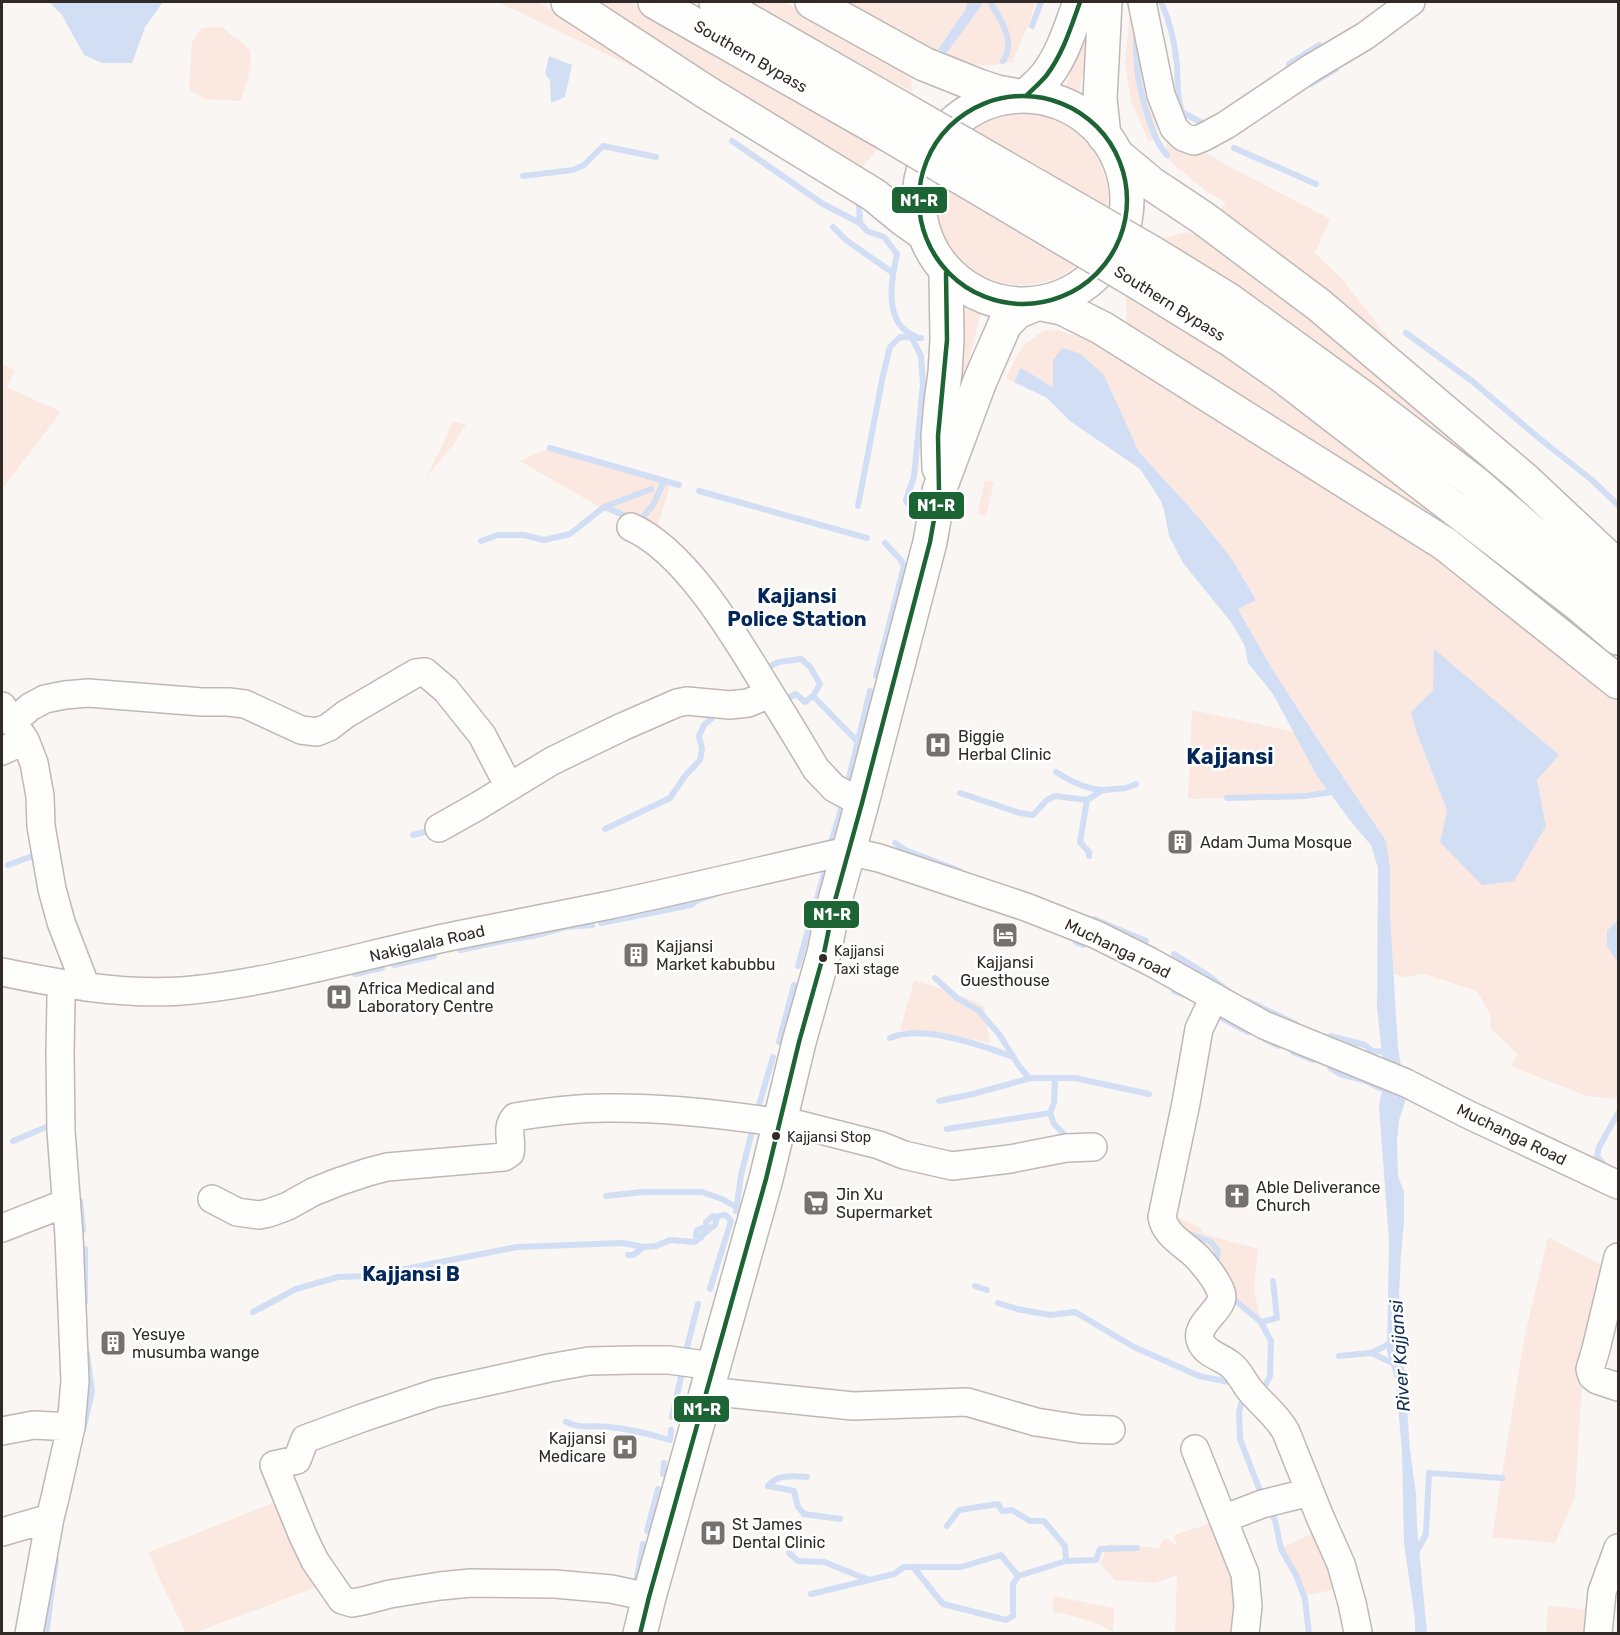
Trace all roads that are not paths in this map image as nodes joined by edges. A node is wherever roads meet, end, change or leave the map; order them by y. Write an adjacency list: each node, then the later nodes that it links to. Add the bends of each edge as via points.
1 (568, 2): 12 (main road, via 874,195)
2 (655, 2): 10 (main road, Southern Bypass)
3 (716, 2): 10 (main road, Southern Bypass)
4 (812, 2): 9 (main road, via 924,64 997,92)
5 (1080, 2): 9 (main road, via 1050,71)
6 (1105, 2): 11 (main road, via 1100,99)
7 (1142, 2): 8 (street, via 1161,95 1174,128 1194,141 1365,36)
8 (1411, 2)
9 (1022, 96): 11 (main road, via 1054,99 1073,108 1090,120); 12 (main road, via 996,99 961,113 940,136 926,164 921,192)
10 (896, 122): 18 (main road, Southern Bypass, bridge, via 1151,252 1229,300 1474,482); 19 (main road, Southern Bypass, bridge, via 1035,220 1281,375)
11 (1111, 146): 14 (main road, via 1127,185 1126,220 1113,254 1075,291); 17 (main road, via 1152,184 1319,305 1523,478)
12 (923, 233): 13 (main road)
13 (946, 273): 14 (main road, via 972,291 997,301); 15 (main road, via 947,340 938,436)
14 (1039, 304): 15 (main road, via 1017,312 1005,324); 20 (main road, via 1062,308 1102,328 1445,544)
15 (939, 491): 24 (main road, via 930,542)
16 (631, 527): 21 (street, via 644,532 672,555 698,585)
17 (1618, 567)
18 (1618, 606)
19 (1618, 638)
20 (1618, 682)
21 (770, 694): 23 (street, via 730,705 677,703 552,761); 24 (street, via 816,769 834,788)
22 (10, 730): 23 (street, via 30,707 45,699 88,693 245,704 301,730 317,732 416,673 425,672 446,690 482,735); 28 (street, via 33,763 52,889)
23 (509, 787): 25 (street)
24 (862, 803): 26 (main road)
25 (439, 828)
26 (848, 850): 28 (street, Nakigalala Road, via 234,984 181,991); 29 (street, Muchanga road, via 1026,907 1096,935); 31 (main road)
27 (2, 972): 28 (street, Nakigalala Road)
28 (75, 985): 35 (street, via 61,998 61,1131)
29 (1214, 997): 30 (street, Muchanga road, via 1264,1025); 44 (street, via 1199,1029 1163,1223 1197,1257 1221,1292 1221,1301 1202,1326 1200,1340 1208,1351 1238,1370 1252,1393 1280,1420)
30 (1378, 1072): 33 (street, Muchanga Road)
31 (781, 1122): 32 (street, via 952,1166 1065,1148); 34 (street, via 665,1109 555,1111 515,1117 509,1125 510,1154 504,1157 387,1167 338,1182 259,1215 237,1212); 38 (main road)
32 (1093, 1148)
33 (1618, 1185)
34 (212, 1199)
35 (66, 1203): 36 (street); 40 (street, via 75,1381)
36 (2, 1228)
37 (1618, 1257): 39 (street, via 1590,1369 1597,1380)
38 (710, 1378): 41 (street, via 853,1406 967,1402 1036,1422); 49 (main road); 49 (street, via 669,1360 589,1361 540,1370 436,1393 362,1418 304,1439 297,1460 274,1465 315,1561 342,1600 352,1603 471,1583 611,1588)
39 (1618, 1387)
40 (71, 1427): 42 (street, via 34,1425); 45 (street)
41 (1111, 1430)
42 (2, 1431)
43 (1195, 1449): 46 (street)
44 (1310, 1492): 46 (street); 50 (street, via 1341,1564)
45 (50, 1518): 47 (street); 51 (street)
46 (1223, 1519): 53 (street, via 1245,1574)
47 (2, 1532)
48 (1618, 1548): 54 (street, via 1602,1592)
49 (649, 1597): 52 (main road)
50 (1358, 1632)
51 (29, 1634)
52 (640, 1634)
53 (1245, 1634)
54 (1599, 1634)

